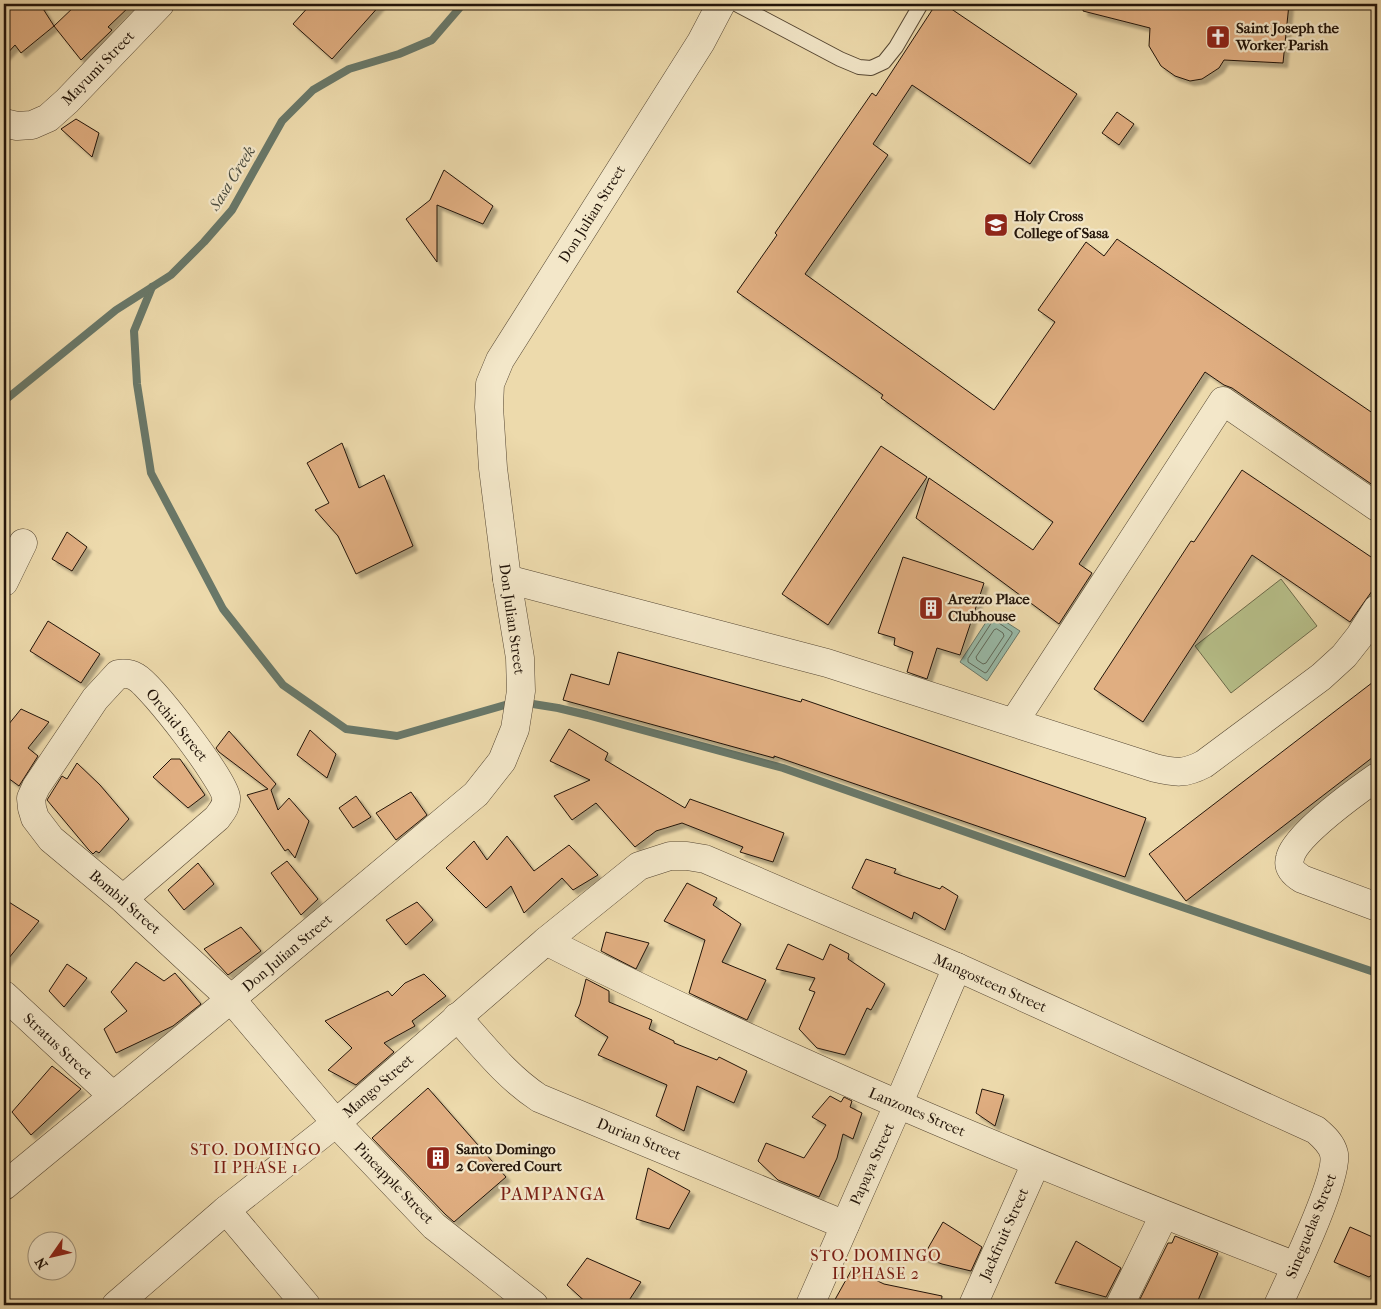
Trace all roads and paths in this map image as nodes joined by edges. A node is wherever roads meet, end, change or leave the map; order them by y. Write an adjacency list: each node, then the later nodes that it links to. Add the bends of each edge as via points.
1 (160, 4): 5 (street, Mayumi Street, via 48,118 32,125)
2 (721, 4): 8 (street, Don Julian Street, via 701,42 500,360 490,384 493,468)
3 (736, 4): 4 (lane, via 840,59 871,68 884,62 896,48)
4 (921, 4)
5 (4, 123)
6 (1377, 507): 11 (street, via 1223,401)
7 (23, 543): 9 (street)
8 (507, 579): 11 (street, via 827,663); 20 (street, Don Julian Street, via 520,658 521,691 515,729 502,761 476,794)
9 (4, 582)
10 (1377, 608): 11 (street, via 1344,656 1321,677 1194,769 1171,772 1155,768)
11 (1014, 722)
12 (1377, 777): 16 (street, via 1296,844 1290,867 1302,879)
13 (31, 798): 15 (street, Bombil Street, via 35,818 51,839); 15 (street, Orchid Street, via 95,699 118,674 137,677 149,688 214,770 227,800 217,818)
14 (639, 866): 17 (street, Mango Street); 18 (street, Mangosteen Street, via 670,856 705,860)
15 (123, 899): 20 (street, Bombil Street)
16 (1377, 907)
17 (546, 941): 21 (street, Mango Street); 23 (street, Lanzones Street, via 648,993)
18 (957, 968): 23 (street, Papaya Street); 25 (street, Mangosteen Street, via 1316,1130)
19 (4, 995): 22 (street, Stratus Street)
20 (231, 999): 22 (street, Don Julian Street); 24 (street, Pineapple Street)
21 (457, 1017): 24 (street, Mango Street); 30 (street, Durian Street, via 507,1073 539,1098)
22 (113, 1096): 27 (street, Don Julian Street)
23 (898, 1105): 26 (street, Lanzones Street); 30 (street, Papaya Street)
24 (336, 1123): 28 (street, Mango Street); 34 (street, Pineapple Street, via 434,1226)
25 (1330, 1145): 31 (street, Sineguelas Street, via 1335,1163 1330,1182)
26 (1036, 1163): 29 (street, Lanzones Street); 36 (street, Jackfruit Street)
27 (4, 1186)
28 (226, 1210): 32 (street, Mango Street); 33 (street)
29 (1164, 1215): 31 (street, Lanzones Street); 37 (street)
30 (845, 1225): 35 (street, Papaya Street)
31 (1296, 1266): 38 (street, Sineguelas Street)
32 (119, 1304)
33 (306, 1305)
34 (534, 1305)
35 (810, 1305)
36 (972, 1305)
37 (1120, 1305)
38 (1278, 1305)

